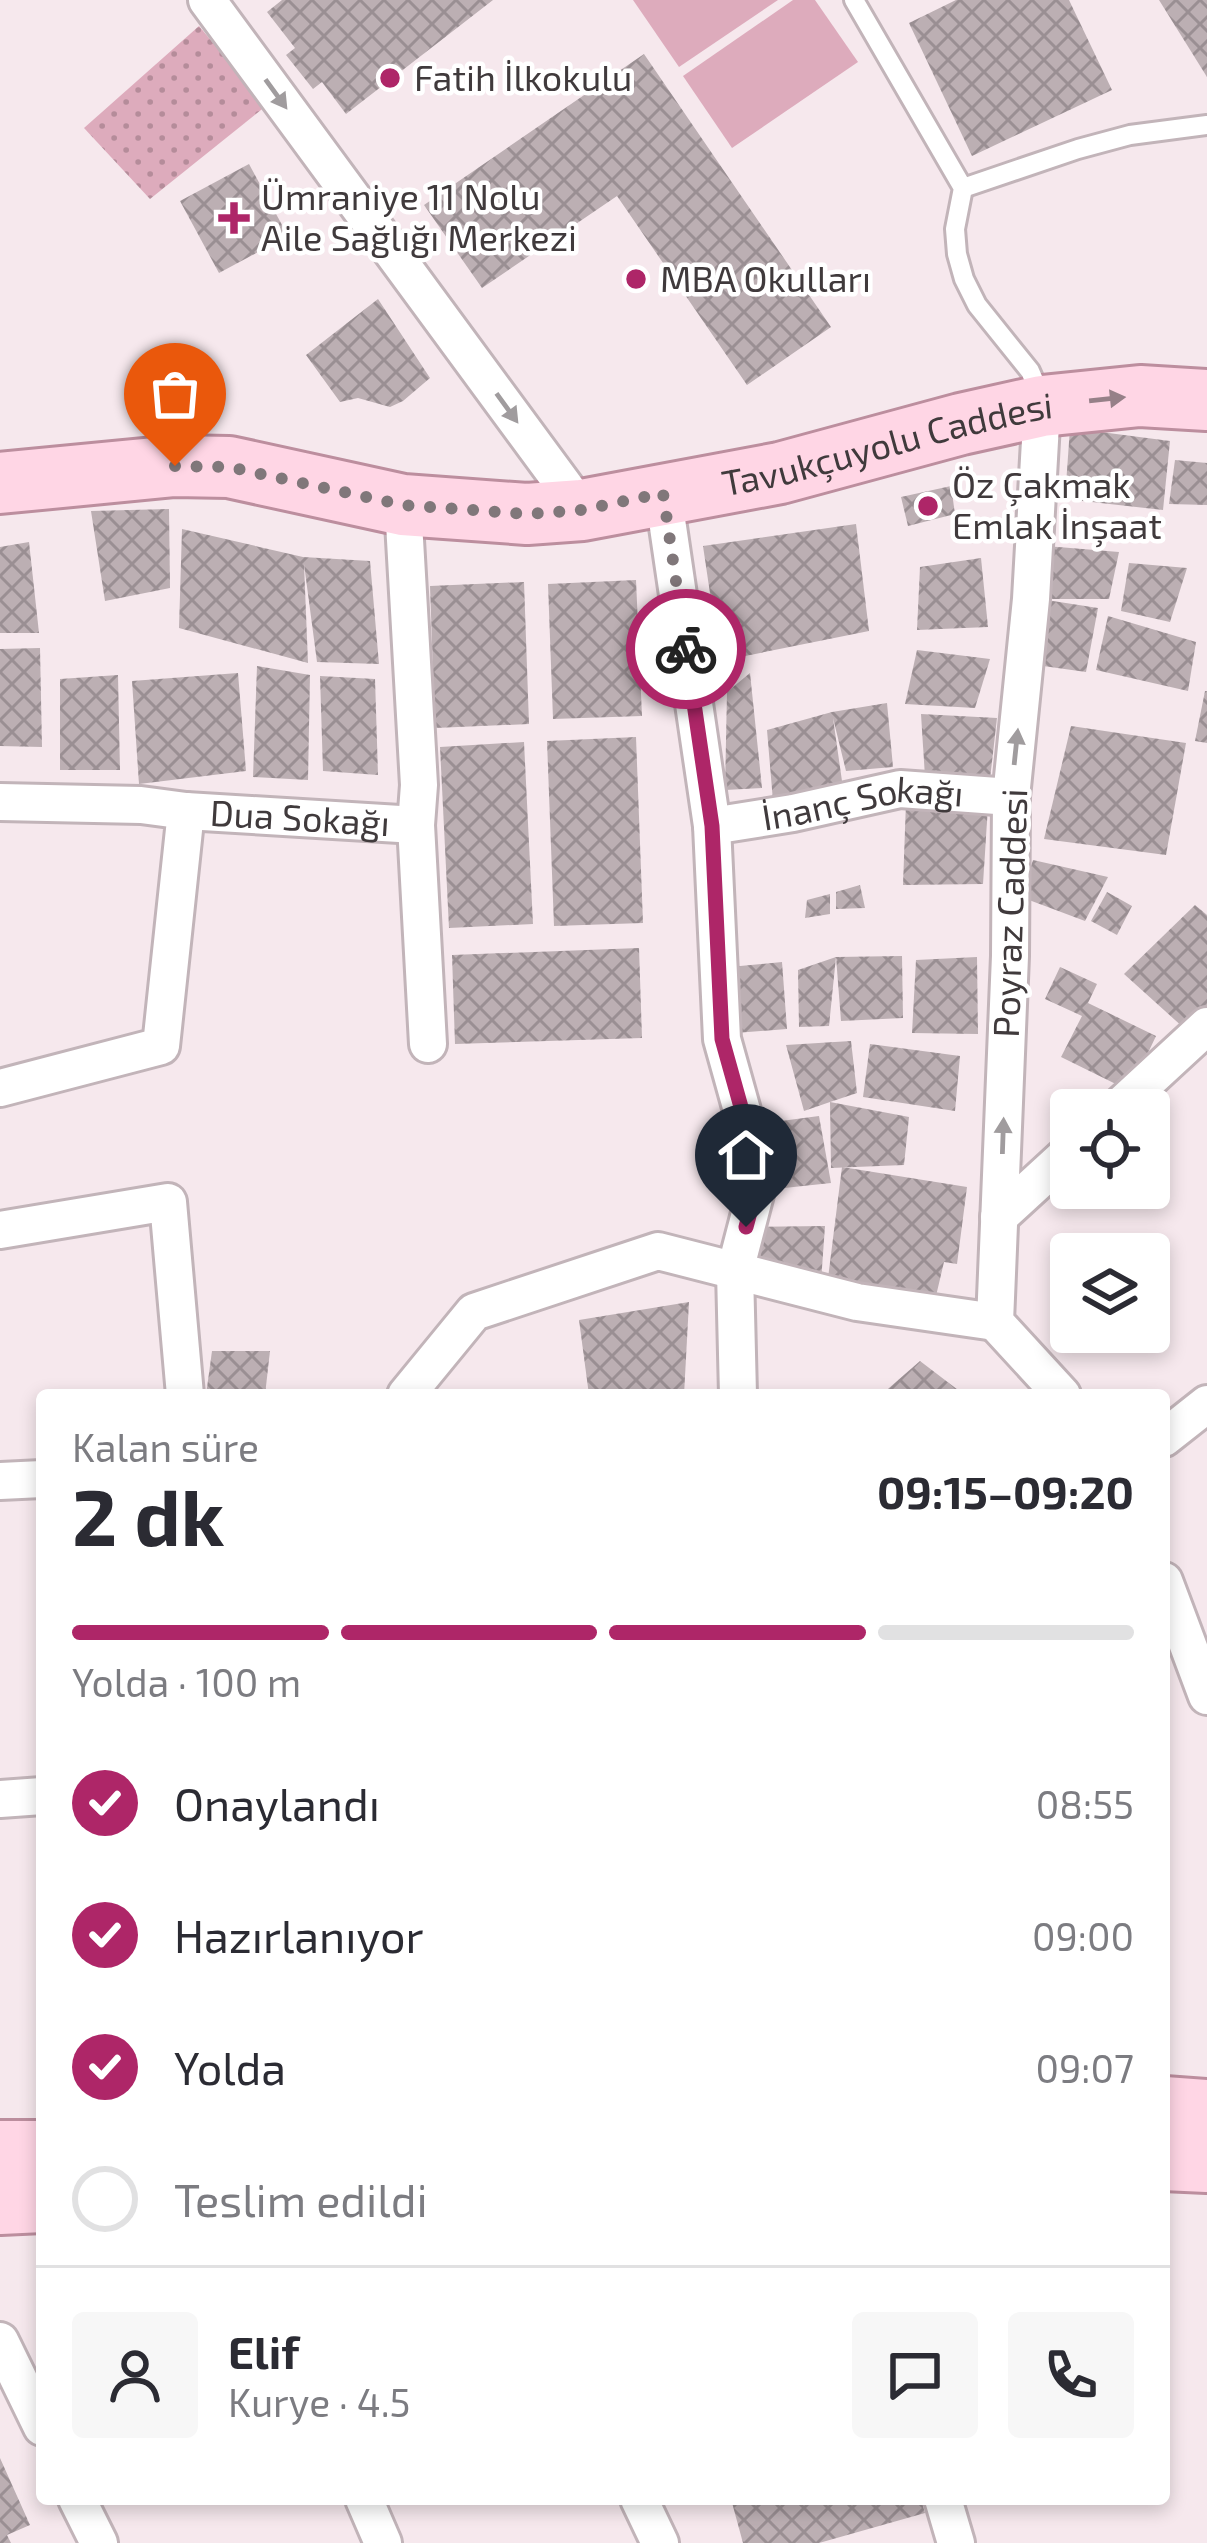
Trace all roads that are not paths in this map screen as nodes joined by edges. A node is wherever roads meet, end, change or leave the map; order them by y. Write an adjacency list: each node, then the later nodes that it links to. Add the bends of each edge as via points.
1 (207, 0): 10 (street, one-way to 10)
2 (854, 0): 4 (lane)
3 (1207, 125): 4 (lane, via 1130,135)
4 (964, 188): 6 (lane, via 955,229 964,279 1030,371)
5 (1207, 400): 6 (main road, Tavukçuyolu Caddesi, one-way to 5, via 1140,396)
6 (1042, 406): 8 (main road, Tavukçuyolu Caddesi, via 780,473); 11 (street, Poyraz Caddesi, one-way to 6)
7 (0, 483): 9 (main road, Tavukçuyolu Caddesi, via 229,467)
8 (663, 493): 10 (main road, Tavukçuyolu Caddesi); 15 (street)
9 (403, 505): 10 (main road, Tavukçuyolu Caddesi); 14 (street, Dua Sokağı)
10 (582, 510)
11 (1011, 797): 15 (street, İnanç Sokağı, via 900,789); 21 (street, Poyraz Caddesi, one-way to 11)
12 (0, 802): 13 (street, Dua Sokağı)
13 (186, 811): 14 (street, Dua Sokağı); 18 (street, via 161,1046)
14 (416, 825): 17 (street, Dua Sokağı)
15 (712, 826): 23 (street, via 722,1039 760,1175)
16 (1207, 1026): 19 (street)
17 (428, 1044)
18 (0, 1088)
19 (1139, 1089)
20 (1050, 1170): 21 (street)
21 (999, 1217): 24 (street, Poyraz Caddesi)
22 (0, 1230): 25 (street, via 168,1202)
23 (735, 1271): 24 (street, via 857,1302); 26 (street, via 658,1251 474,1312); 27 (street)
24 (995, 1322): 28 (street)
25 (184, 1389)
26 (411, 1389)
27 (738, 1389)
28 (1056, 1389)
29 (1207, 1405): 30 (street)
30 (1170, 1433)
31 (36, 1479): 32 (street)
32 (0, 1481)
33 (1170, 1597): 34 (street)
34 (1207, 1696)
35 (36, 1796): 36 (street)
36 (0, 1799)
37 (1170, 2107): 38 (main road)
38 (1207, 2110)
39 (0, 2151): 40 (main road)
40 (36, 2151)
41 (1170, 2160): 42 (main road)
42 (1207, 2162)
43 (36, 2202): 44 (main road)
44 (0, 2204)
45 (0, 2341): 46 (street)
46 (36, 2415)
47 (80, 2505): 52 (street)
48 (367, 2505): 53 (street)
49 (642, 2505): 54 (street)
50 (944, 2505): 51 (street)
51 (949, 2540)
52 (99, 2543)
53 (383, 2543)
54 (660, 2543)

